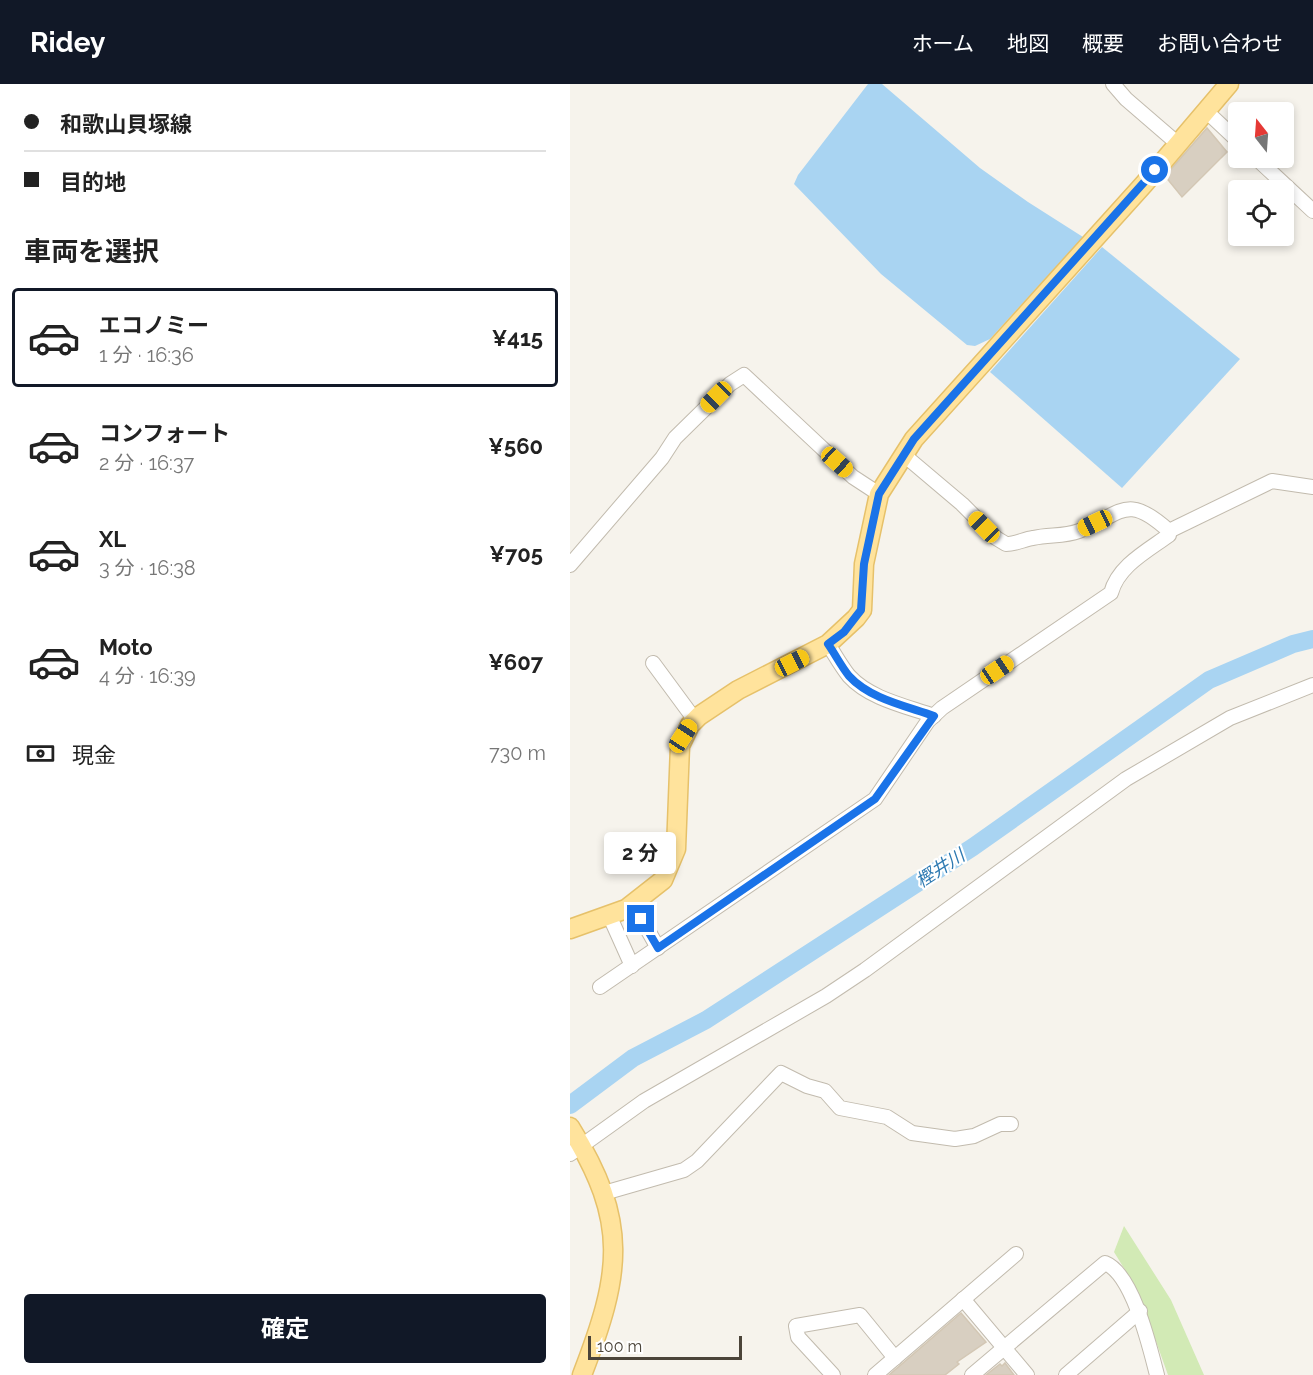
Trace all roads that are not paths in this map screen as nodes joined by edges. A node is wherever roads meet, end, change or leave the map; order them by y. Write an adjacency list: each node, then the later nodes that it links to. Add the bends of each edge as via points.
1 (1113, 84): 5 (street)
2 (1229, 84): 3 (main road)
3 (1205, 110): 4 (street); 5 (main road)
4 (1228, 132)
5 (1177, 143): 8 (main road, via 914,439)
6 (1267, 168): 7 (street)
7 (1313, 211)
8 (904, 455): 10 (main road); 11 (street, via 1006,544 1062,537 1131,508 1150,514)
9 (1313, 487): 11 (street, via 1272,481)
10 (879, 494): 12 (street, via 853,477 744,375 675,438); 13 (main road, via 864,564 861,610 844,632)
11 (1168, 531): 16 (street, via 1169,535 1114,580 1111,593)
12 (570, 565)
13 (828, 644): 16 (street, via 862,687); 17 (main road, via 738,690)
14 (653, 663): 17 (street)
15 (1313, 685): 26 (street, via 1230,718 1126,779 865,970 644,1101)
16 (934, 716): 21 (street, via 875,799)
17 (695, 720): 18 (main road, via 680,746 676,849 672,862 663,880)
18 (633, 904): 19 (main road); 21 (street)
19 (610, 917): 20 (main road); 22 (street)
20 (570, 929)
21 (658, 948): 22 (street)
22 (632, 966): 23 (street)
23 (600, 987)
24 (1011, 1124): 27 (street, via 955,1139 912,1133 887,1117 840,1108 825,1091 781,1073 684,1170)
25 (570, 1127): 26 (main road)
26 (578, 1149): 27 (main road, via 597,1172)
27 (603, 1194): 33 (main road, via 613,1244 611,1290)
28 (1016, 1254): 29 (street)
29 (963, 1299): 31 (street); 32 (street)
30 (1140, 1311): 31 (street, via 1113,1268 1105,1263); 38 (street); 39 (street)
31 (1004, 1348): 36 (street); 37 (street)
32 (895, 1358): 34 (street, via 860,1315 796,1326 798,1337); 35 (street)
33 (582, 1375)
34 (833, 1375)
35 (875, 1375)
36 (972, 1375)
37 (1027, 1375)
38 (1066, 1375)
39 (1157, 1375)

